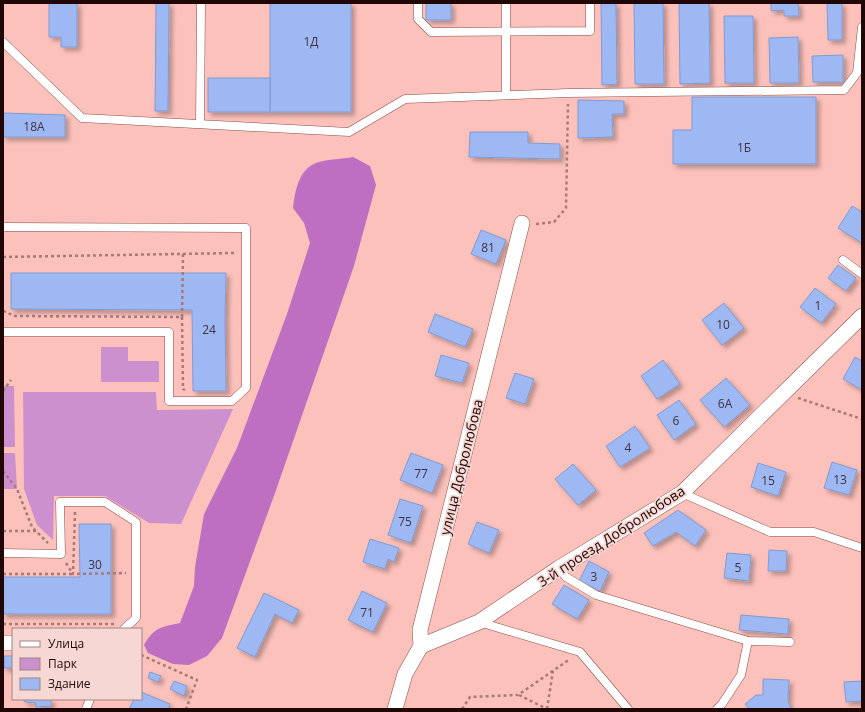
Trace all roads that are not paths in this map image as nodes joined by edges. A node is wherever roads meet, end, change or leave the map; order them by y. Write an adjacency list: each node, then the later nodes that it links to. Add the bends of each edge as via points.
1 (201, 3): 9 (lane)
2 (418, 3): 6 (lane, via 418,19 431,32)
3 (506, 3): 6 (lane)
4 (590, 3): 6 (lane, via 590,31)
5 (862, 27): 8 (lane, via 857,73 844,90)
6 (506, 31): 8 (lane)
7 (3, 42): 9 (lane, via 82,118)
8 (506, 95): 9 (lane, via 405,99 349,132)
9 (200, 124)
10 (3, 227): 15 (lane, via 246,228 246,388 232,401 168,401 168,332)
11 (521, 228): 24 (street, улица Добролюбова, via 420,630)
12 (843, 260): 13 (lane)
13 (862, 274)
14 (862, 316): 16 (street, 3-й проезд Добролюбова)
15 (3, 332)
16 (682, 493): 17 (lane, via 770,532 814,532); 19 (street, 3-й проезд Добролюбова)
17 (862, 548)
18 (3, 554): 21 (lane, via 61,554 60,502 105,502 136,522 136,618)
19 (559, 568): 20 (street, 3-й проезд Добролюбова); 22 (lane, via 566,577 596,595)
20 (479, 622): 24 (street, 3-й проезд Добролюбова); 26 (lane, via 580,652)
21 (127, 626)
22 (748, 641): 23 (lane); 27 (lane, via 741,675)
23 (790, 642)
24 (421, 646): 25 (street, улица Добролюбова, via 405,674)
25 (395, 709)
26 (628, 709)
27 (717, 709)

